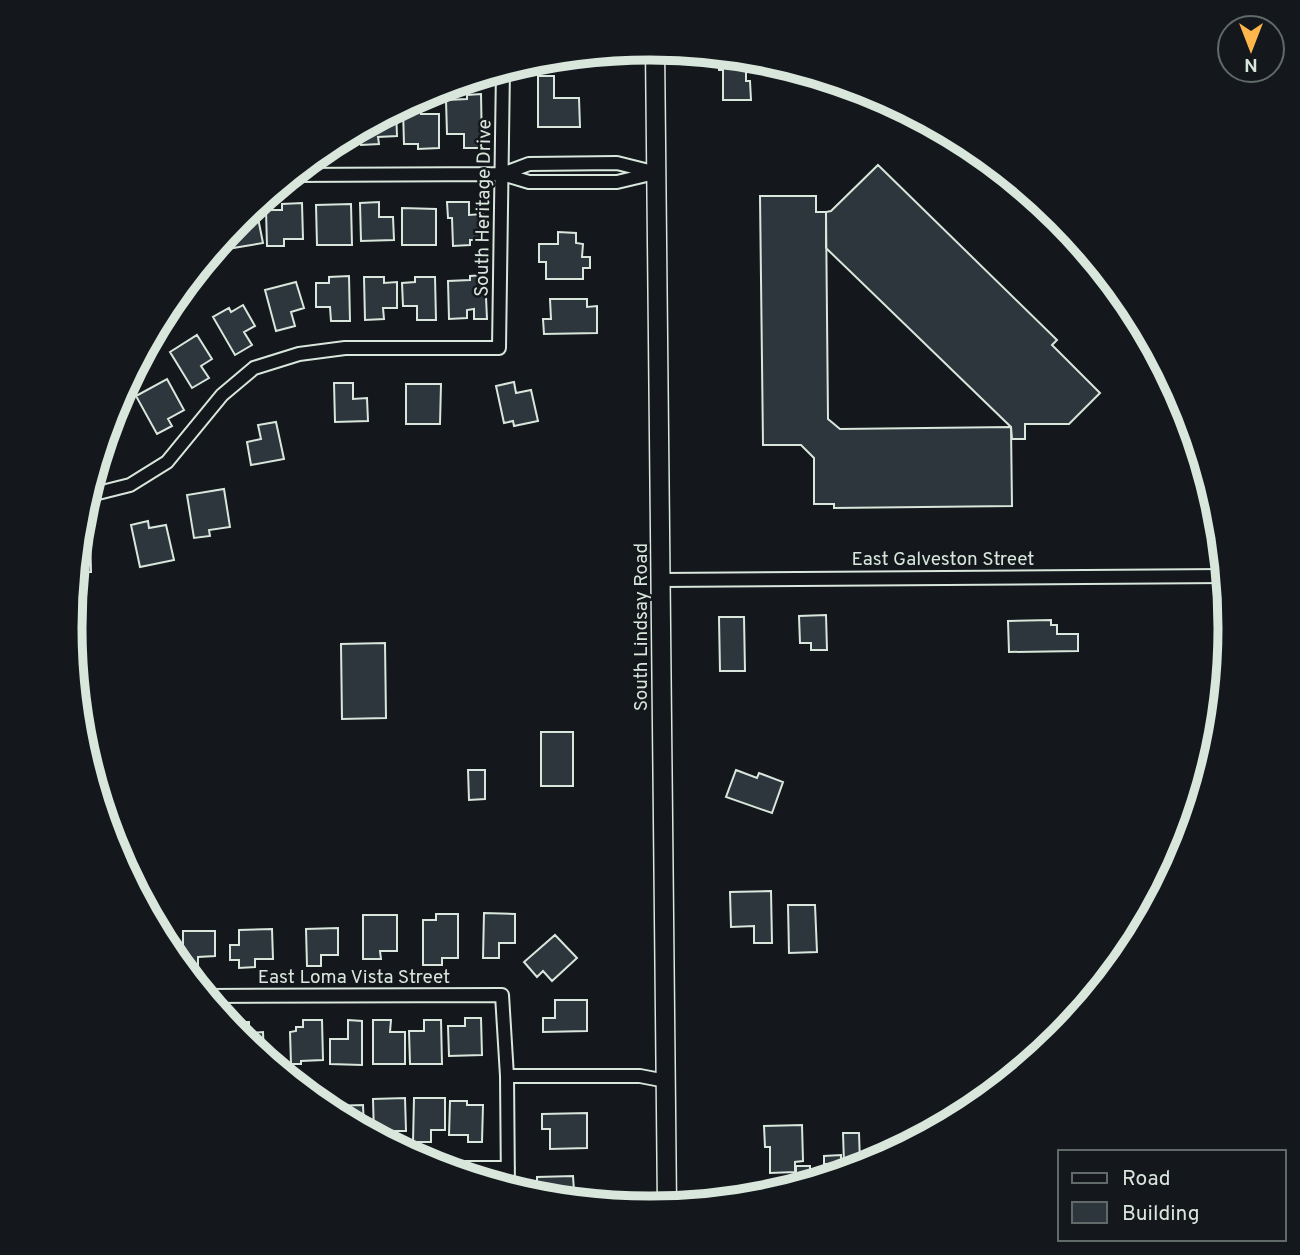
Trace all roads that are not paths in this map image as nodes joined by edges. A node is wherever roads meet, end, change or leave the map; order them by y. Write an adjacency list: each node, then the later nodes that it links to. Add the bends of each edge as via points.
1 (656, 60): 3 (main road, South Lindsay Road)
2 (503, 79): 4 (street, South Heritage Drive)
3 (655, 173): 4 (street, via 617,182 528,182); 4 (street, via 617,163 528,164); 8 (main road, South Lindsay Road)
4 (502, 174): 5 (street); 6 (street, South Heritage Drive, via 499,348 345,348 299,354 254,368 222,395 167,462 130,485)
5 (307, 175)
6 (98, 493)
7 (1215, 576): 8 (street, East Galveston Street)
8 (661, 580): 11 (main road, South Lindsay Road)
9 (218, 996): 10 (street, East Loma Vista Street, via 502,995)
10 (506, 1076): 11 (street, via 639,1076); 13 (street)
11 (666, 1081): 15 (main road, South Lindsay Road)
12 (477, 1168): 13 (street)
13 (508, 1168): 14 (street)
14 (508, 1177)
15 (667, 1195)

